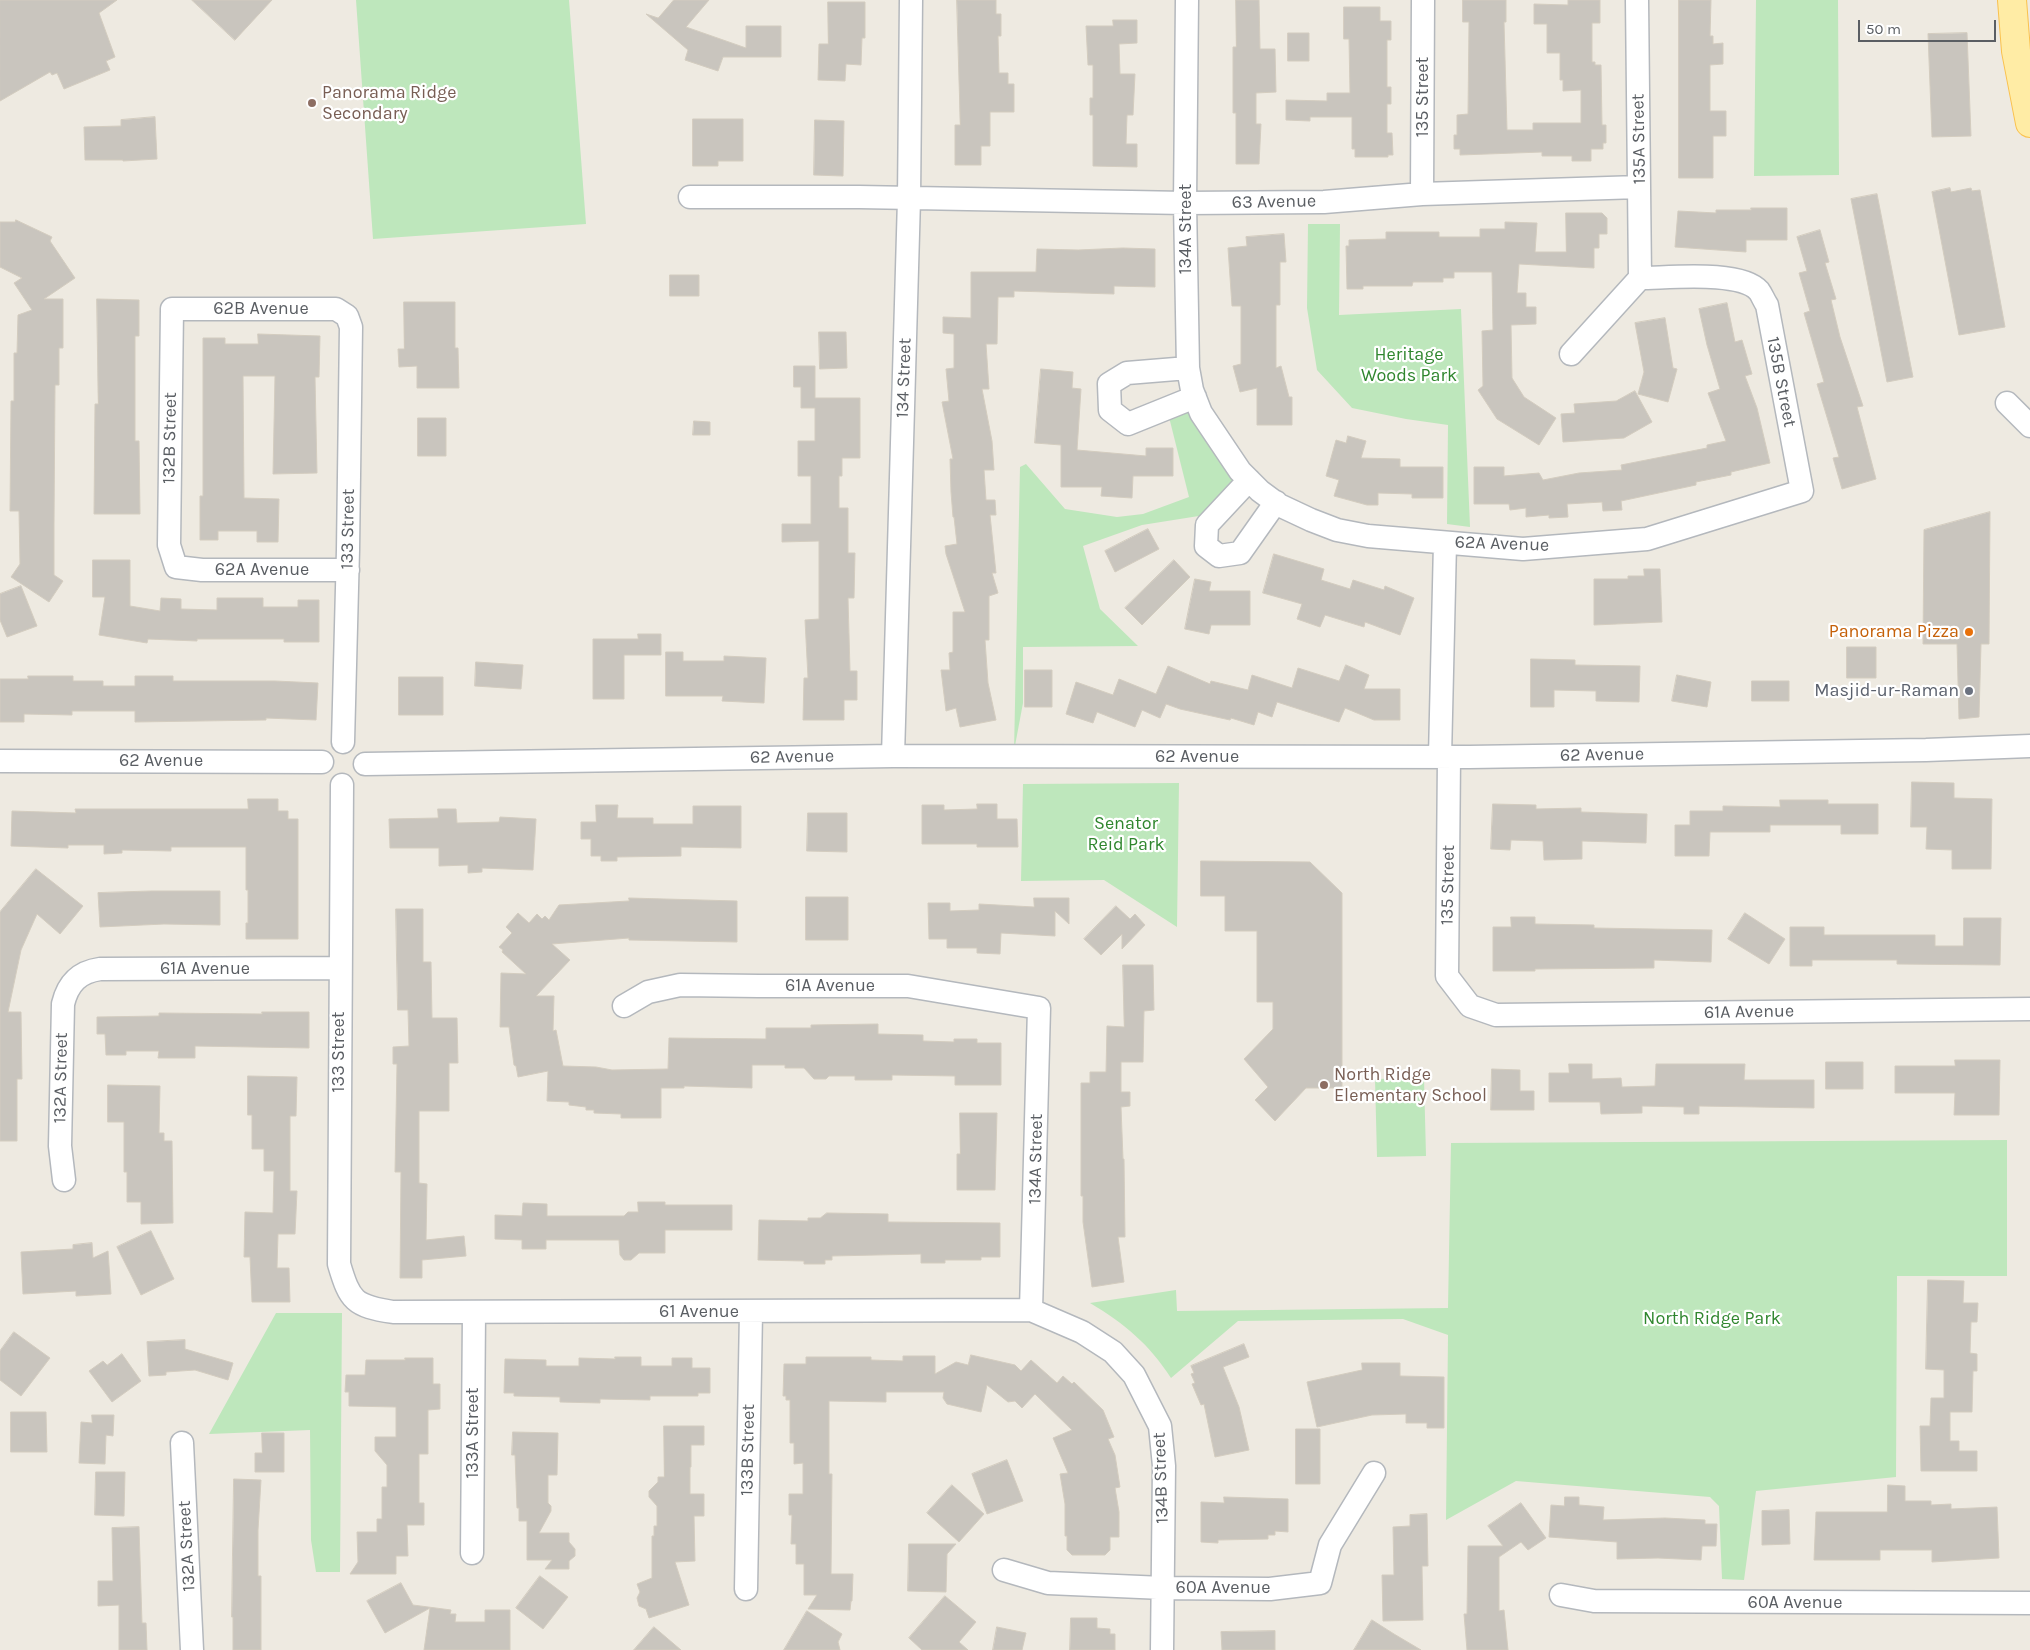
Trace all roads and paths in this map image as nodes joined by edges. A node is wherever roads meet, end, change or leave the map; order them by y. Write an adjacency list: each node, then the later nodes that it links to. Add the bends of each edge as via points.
1 (911, 0): 10 (street, 134 Street)
2 (1187, 0): 11 (street, 134A Street)
3 (1423, 0): 8 (street, 135 Street)
4 (1637, 0): 7 (street, 135A Street)
5 (2012, 0): 6 (main road, via 2016,51)
6 (2030, 124)
7 (1639, 187): 8 (street, 63 Avenue); 12 (street, 135A Street)
8 (1422, 194): 11 (street, 63 Avenue, via 1324,202)
9 (690, 197): 10 (street, 63 Avenue)
10 (909, 199): 11 (street, 63 Avenue); 29 (street, 134 Street)
11 (1185, 203): 16 (street, 134A Street)
12 (1640, 278): 15 (street); 22 (street, 135B Street, via 1730,277 1758,290 1767,305)
13 (172, 309): 14 (street, 62B Avenue, via 336,310); 25 (street, 132B Street, via 169,545)
14 (347, 316): 26 (street, 133 Street, via 351,327)
15 (1572, 354)
16 (1188, 368): 17 (street, 134A Street); 17 (street, via 1127,373 1109,384 1110,410 1128,424)
17 (1195, 397): 20 (street, 134A Street)
18 (2007, 402): 19 (street)
19 (2030, 426)
20 (1224, 449): 21 (street, 62A Avenue)
21 (1249, 480): 23 (street, 62A Avenue); 23 (street, via 1207,525 1206,546 1219,556 1240,553)
22 (1802, 491): 24 (street, 62A Avenue, via 1647,539 1523,549)
23 (1276, 502): 24 (street, 62A Avenue, via 1337,530)
24 (1445, 543): 30 (street, 135 Street)
25 (176, 567): 26 (street, 62A Avenue, via 202,570)
26 (348, 570): 27 (street, 133 Street)
27 (343, 742): 32 (street, via 330,747); 33 (street, via 356,746)
28 (2030, 746): 30 (street, 62 Avenue)
29 (893, 756): 30 (street, 62 Avenue); 33 (street, 62 Avenue)
30 (1445, 757): 38 (street, 135 Street, via 1447,976)
31 (0, 761): 32 (street, 62 Avenue)
32 (322, 762): 34 (street, via 326,776)
33 (365, 764): 34 (street, via 355,781)
34 (342, 785): 35 (street, 133 Street)
35 (340, 968): 36 (street, 61A Avenue, via 100,969 81,974); 42 (street, 133 Street, via 339,1264 346,1288 356,1301)
36 (74, 980): 41 (street, 132A Street, via 65,993 63,1009 60,1146)
37 (624, 1006): 39 (street, 61A Avenue, via 648,992 680,985 908,986)
38 (1470, 1006): 40 (street, 61A Avenue, via 1496,1015)
39 (1040, 1008): 43 (street, 134A Street)
40 (2030, 1010)
41 (64, 1180)
42 (367, 1308): 44 (street, 61 Avenue, via 393,1312)
43 (1031, 1310): 45 (street, 61 Avenue); 50 (street, 134B Street, via 1082,1332 1113,1352 1134,1375 1160,1426 1164,1466)
44 (474, 1312): 45 (street, 61 Avenue); 48 (street, 133A Street)
45 (751, 1312): 51 (street, 133B Street)
46 (182, 1443): 54 (street, 132A Street)
47 (1374, 1473): 50 (street, 60A Avenue, via 1330,1545 1320,1583 1270,1589)
48 (472, 1553)
49 (1004, 1570): 50 (street, 60A Avenue, via 1048,1583)
50 (1163, 1588): 55 (street, 134B Street)
51 (746, 1589)
52 (1561, 1595): 53 (street, 60A Avenue, via 1594,1601)
53 (2030, 1603)
54 (192, 1650)
55 (1162, 1650)

